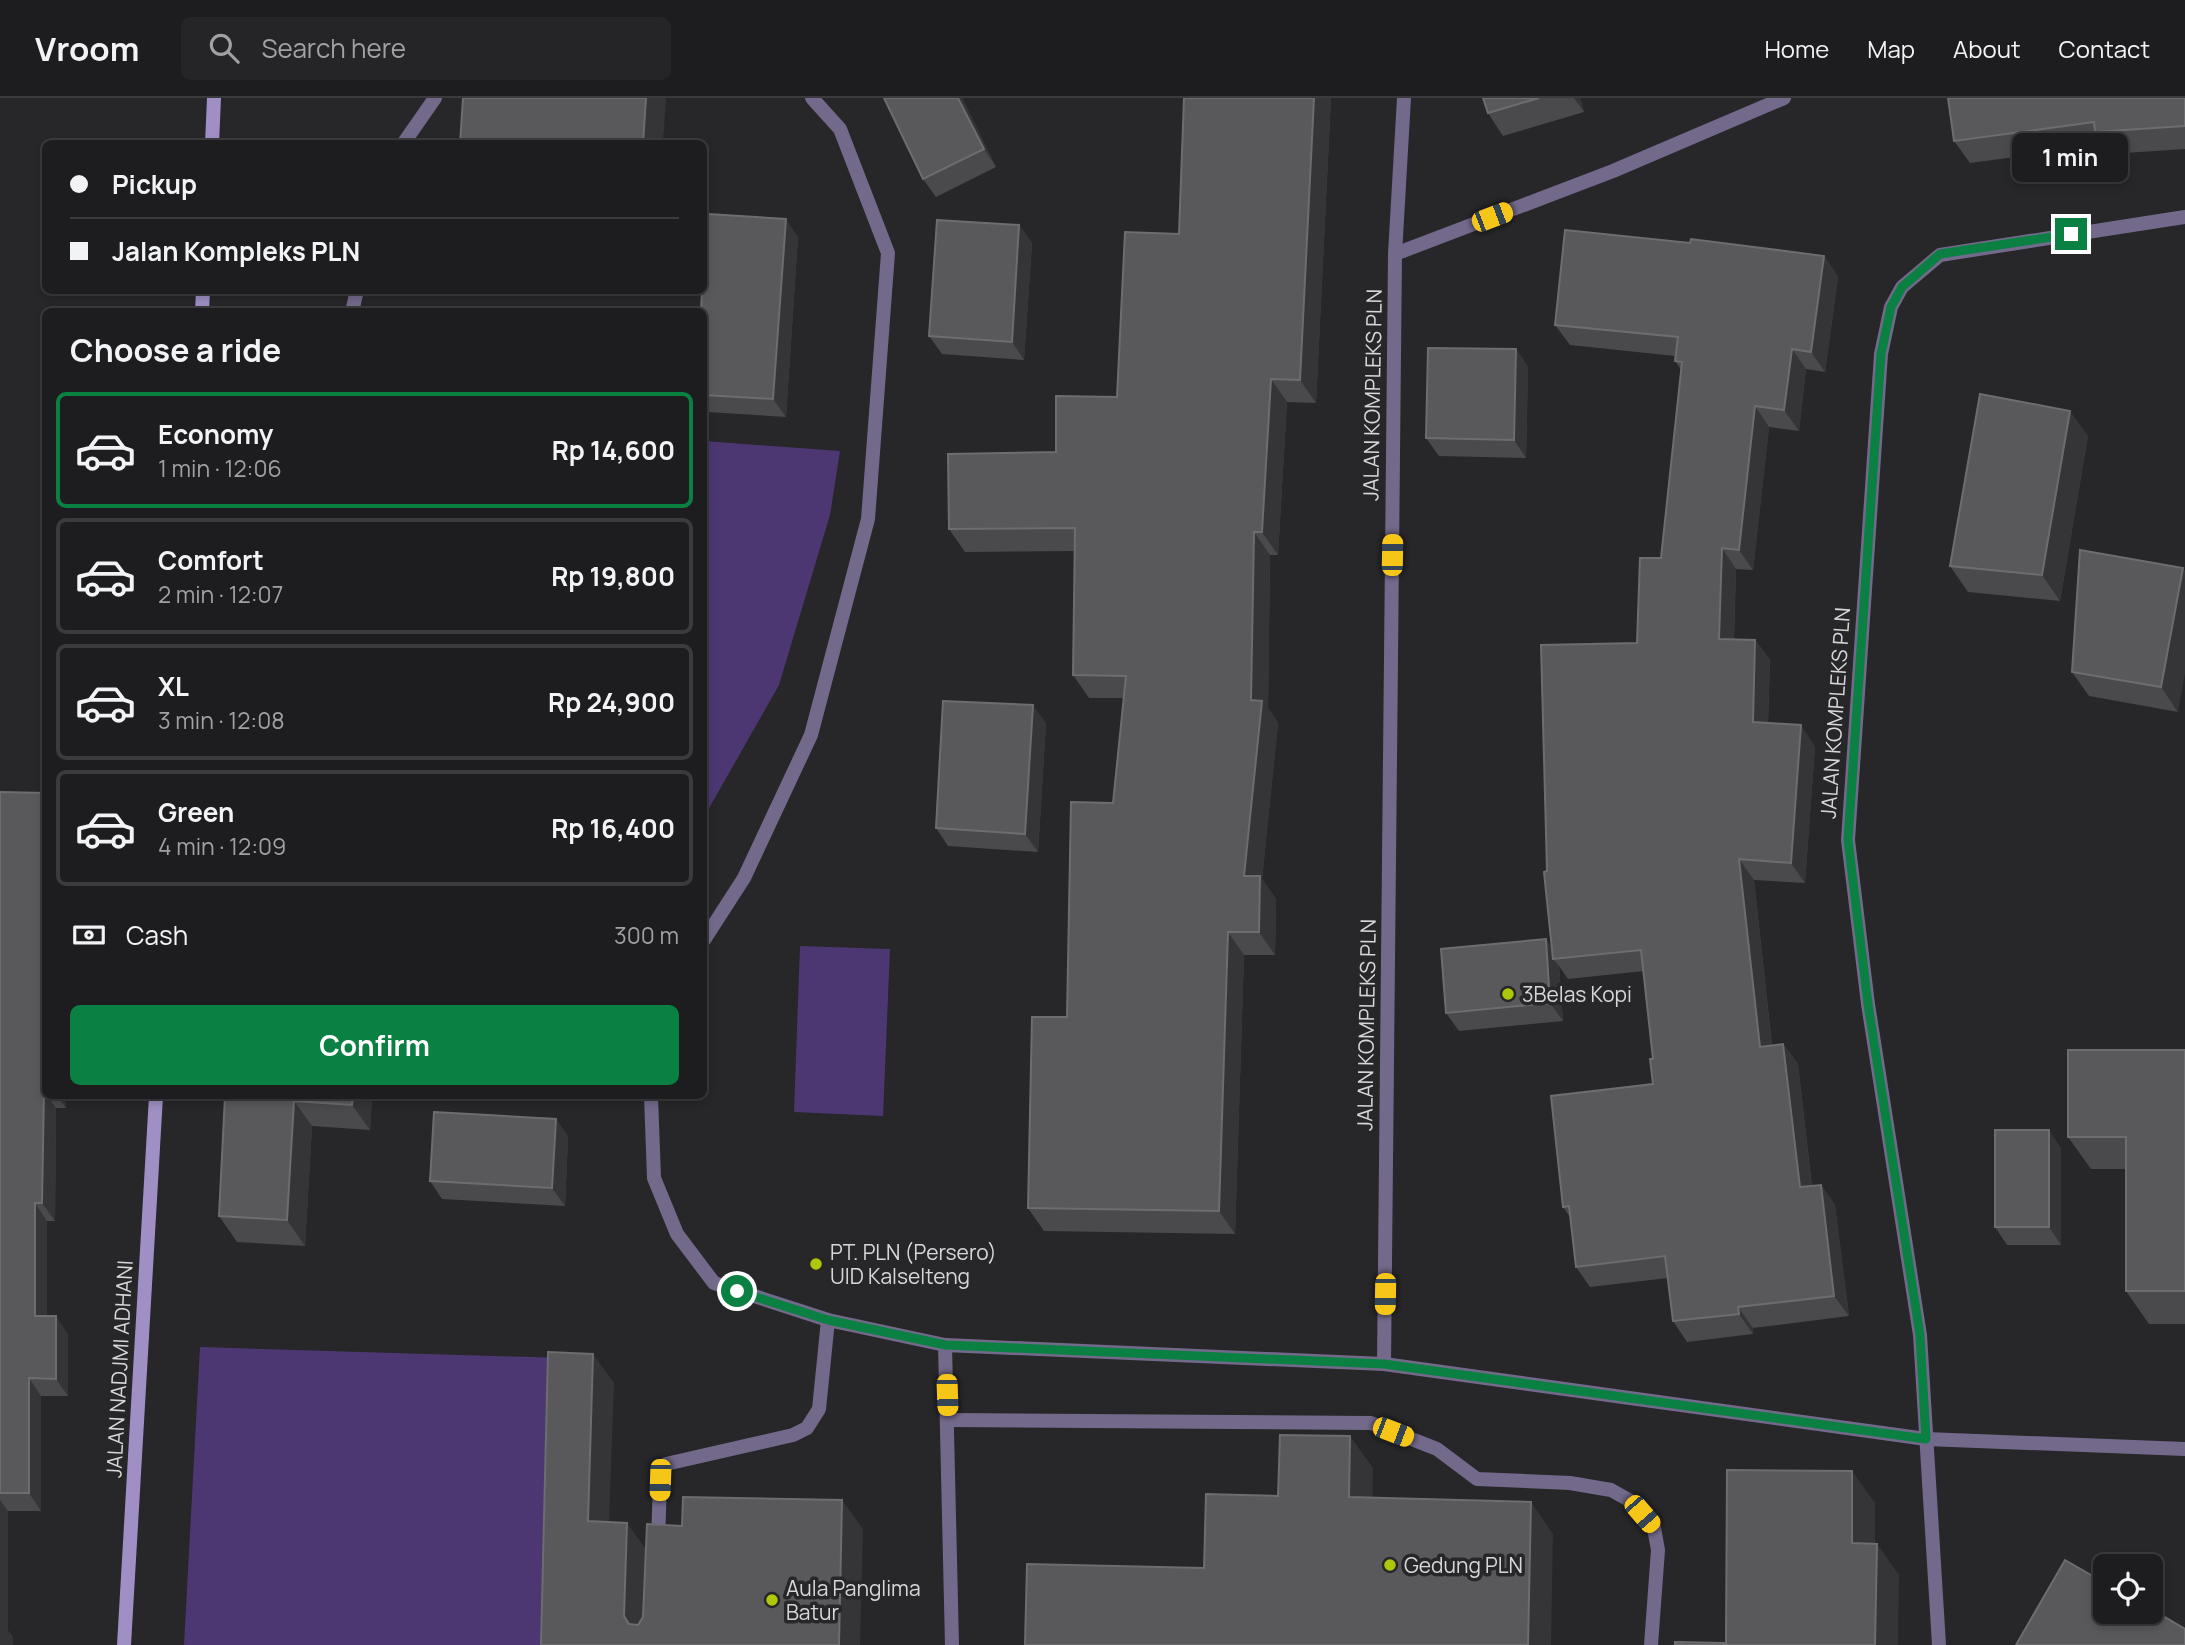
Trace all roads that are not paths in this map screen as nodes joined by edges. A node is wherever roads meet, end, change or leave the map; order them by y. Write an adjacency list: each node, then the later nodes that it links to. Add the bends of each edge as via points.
1 (214, 98): 6 (main road)
2 (435, 98): 7 (street)
3 (813, 98): 10 (street, via 840,129 888,253 868,519 811,735 744,878)
4 (1404, 98): 9 (street, JALAN KOMPLEKS PLN)
5 (1784, 98): 9 (street, via 1613,171)
6 (212, 140)
7 (406, 140)
8 (2182, 220): 17 (street, JALAN KOMPLEKS PLN, via 1940,254 1902,287 1888,319 1872,462 1848,840 1868,1004 1920,1335)
9 (1395, 254): 15 (street, JALAN KOMPLEKS PLN)
10 (707, 935)
11 (156, 1099): 20 (main road, JALAN NADJMI ADHANI)
12 (652, 1099): 13 (street, via 654,1178 677,1234 714,1283)
13 (828, 1320): 14 (street); 19 (street, via 818,1409 807,1428 666,1464 660,1480)
14 (946, 1345): 15 (street); 16 (street)
15 (1384, 1364): 17 (street)
16 (947, 1420): 21 (street); 22 (street, via 1371,1423 1437,1449 1477,1479 1570,1483 1611,1490 1629,1500 1654,1528 1658,1550)
17 (1926, 1439): 18 (street); 23 (street, JALAN KOMPLEKS PLN)
18 (2185, 1449)
19 (657, 1562)
20 (124, 1645)
21 (952, 1645)
22 (1651, 1645)
23 (1939, 1645)

